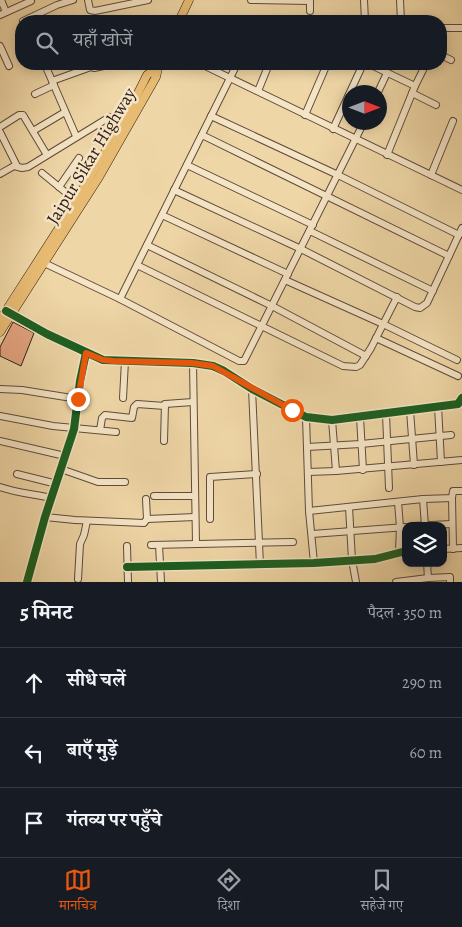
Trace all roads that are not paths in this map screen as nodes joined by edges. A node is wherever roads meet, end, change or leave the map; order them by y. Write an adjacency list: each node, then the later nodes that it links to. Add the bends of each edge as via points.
1 (1, 0): 12 (street)
2 (31, 0): 12 (street); 13 (street)
3 (73, 0): 13 (street)
4 (88, 0): 5 (street, via 90,10 95,11)
5 (148, 0)
6 (190, 0): 14 (main road)
7 (251, 0): 8 (street)
8 (310, 0): 11 (street)
9 (364, 0): 15 (street)
10 (400, 0): 16 (street)
11 (310, 11)
12 (3, 14)
13 (38, 14)
14 (182, 15)
15 (365, 15)
16 (401, 15)
17 (447, 28): 18 (street)
18 (462, 28)
19 (0, 46): 22 (street)
20 (447, 58): 21 (street)
21 (451, 60)
22 (9, 66)
23 (47, 70): 35 (street)
24 (81, 70): 35 (street)
25 (153, 70): 44 (main road, Jaipur Sikar Highway, via 147,75)
26 (216, 70): 34 (street)
27 (234, 70): 34 (street)
28 (267, 70): 38 (street)
29 (325, 70): 42 (street)
30 (360, 70): 47 (street)
31 (381, 70): 33 (street)
32 (423, 70): 37 (street)
33 (387, 73): 36 (street); 37 (street)
34 (231, 78): 38 (street); 43 (street)
35 (53, 83): 39 (street); 41 (street)
36 (381, 85)
37 (414, 89): 40 (street); 55 (street)
38 (258, 92): 42 (street)
39 (35, 94)
40 (436, 105)
41 (65, 112): 49 (street); 52 (street)
42 (305, 115): 47 (street)
43 (211, 116): 51 (street); 61 (street)
44 (128, 121): 52 (street, via 117,116 108,118); 67 (main road, Jaipur Sikar Highway); 75 (main road, Jaipur Sikar Highway, via 99,177)
45 (453, 121): 62 (street)
46 (0, 127): 49 (street, via 23,114)
47 (333, 129): 53 (street)
48 (360, 130): 53 (street)
49 (33, 131): 54 (street)
50 (0, 132): 58 (street)
51 (202, 135): 57 (street); 66 (street)
52 (76, 136): 54 (street)
53 (356, 140): 55 (street); 61 (street)
54 (47, 155): 58 (street, via 28,166)
55 (387, 155): 62 (street)
56 (79, 158): 63 (street)
57 (187, 165): 64 (street); 69 (street)
58 (17, 166): 60 (street)
59 (42, 173): 63 (street)
60 (0, 174)
61 (338, 175): 66 (street); 71 (street)
62 (431, 175): 65 (street)
63 (59, 187): 67 (street)
64 (174, 190): 68 (street); 73 (street)
65 (462, 190)
66 (327, 197): 69 (street); 74 (street)
67 (75, 200): 75 (main road, Jaipur Sikar Highway)
68 (162, 215): 72 (street); 77 (street)
69 (312, 228): 73 (street); 78 (street)
70 (462, 228): 71 (street)
71 (459, 235): 74 (street)
72 (147, 245): 76 (street); 81 (street)
73 (301, 249): 77 (street); 79 (street)
74 (449, 256): 78 (street)
75 (41, 261): 80 (street); 82 (main road, Jaipur Sikar Highway)
76 (137, 265): 80 (street); 85 (street)
77 (287, 277): 81 (street); 84 (street)
78 (432, 291): 79 (street, via 427,303 420,308)
79 (398, 297): 84 (street)
80 (120, 299): 85 (street, via 239,361 246,359)
81 (272, 306): 85 (street); 89 (street)
82 (9, 313): 83 (main road, Jaipur Sikar Highway); 86 (main road, Jaipur Sikar Highway); 88 (street)
83 (0, 320)
84 (383, 324): 87 (street); 90 (street)
85 (262, 327): 89 (street, via 343,366 356,367)
86 (0, 332)
87 (376, 338): 89 (street); 93 (street)
88 (86, 353): 91 (street, via 103,360); 98 (street)
89 (366, 356)
90 (457, 360)
91 (125, 362): 92 (street); 96 (street)
92 (192, 363): 95 (street, via 218,369); 99 (street)
93 (458, 376)
94 (0, 389): 98 (street)
95 (252, 389): 106 (street); 130 (street)
96 (123, 398)
97 (462, 398): 101 (street, via 458,404)
98 (78, 399): 108 (street)
99 (193, 402): 100 (street, via 166,403); 137 (street)
100 (165, 406): 109 (street, via 135,405 132,418 105,415); 116 (street)
101 (438, 406): 102 (street); 112 (street)
102 (410, 410): 103 (street); 113 (street)
103 (386, 414): 105 (street); 114 (street)
104 (0, 416): 108 (street)
105 (360, 416): 107 (street); 117 (street)
106 (306, 417): 107 (street); 119 (street)
107 (332, 420): 118 (street)
108 (74, 428): 109 (street); 120 (street)
109 (100, 430): 110 (street)
110 (116, 432)
111 (451, 434): 112 (street)
112 (440, 436): 113 (street); 122 (street)
113 (412, 438): 114 (street); 123 (street)
114 (387, 441): 117 (street); 124 (street)
115 (0, 442): 120 (street)
116 (164, 442)
117 (361, 444): 118 (street); 126 (street)
118 (334, 445): 119 (street); 127 (street)
119 (306, 447): 128 (street)
120 (65, 456): 125 (street)
121 (462, 460): 122 (street)
122 (441, 462): 123 (street)
123 (414, 465): 124 (street)
124 (388, 468): 126 (street); 133 (street)
125 (61, 469): 131 (street, via 98,482); 132 (street)
126 (363, 470): 127 (street)
127 (336, 471): 128 (street)
128 (308, 472): 144 (street)
129 (17, 474): 132 (street)
130 (257, 474): 148 (street, via 210,478); 158 (street)
131 (125, 482)
132 (57, 484): 138 (street)
133 (389, 488)
134 (1, 489): 138 (street)
135 (462, 491): 139 (street, via 453,491)
136 (154, 496): 137 (street)
137 (195, 496): 146 (street)
138 (52, 498): 145 (street)
139 (452, 498): 141 (street); 153 (street)
140 (146, 499): 147 (street)
141 (423, 499): 142 (street); 151 (street)
142 (398, 502): 143 (street); 150 (street)
143 (349, 507): 144 (street); 155 (street)
144 (310, 511): 156 (street)
145 (46, 517): 149 (street); 176 (street)
146 (195, 517): 147 (street); 159 (street)
147 (147, 519): 149 (street, via 144,523)
148 (210, 519)
149 (87, 521): 174 (street, via 80,544)
150 (402, 522)
151 (425, 522)
152 (447, 524): 153 (street)
153 (452, 524): 165 (street)
154 (402, 527): 155 (street)
155 (350, 531): 156 (street); 167 (street)
156 (312, 534): 168 (street)
157 (293, 542): 158 (street)
158 (260, 543): 159 (street); 169 (street)
159 (196, 544): 161 (street)
160 (150, 545): 161 (street)
161 (159, 545): 170 (street)
162 (127, 546): 172 (street)
163 (462, 548): 165 (street)
164 (447, 549): 165 (street)
165 (453, 549)
166 (402, 551): 167 (street)
167 (352, 560): 168 (street); 179 (street)
168 (314, 564): 169 (street)
169 (260, 565): 170 (street)
170 (160, 567): 172 (street); 178 (street)
171 (427, 567): 173 (street)
172 (127, 568): 177 (street)
173 (428, 578): 175 (street); 181 (street, via 450,577)
174 (78, 579)
175 (406, 581): 180 (street)
176 (27, 582)
177 (128, 582)
178 (162, 582)
179 (356, 582)
180 (396, 582)
181 (450, 582)

